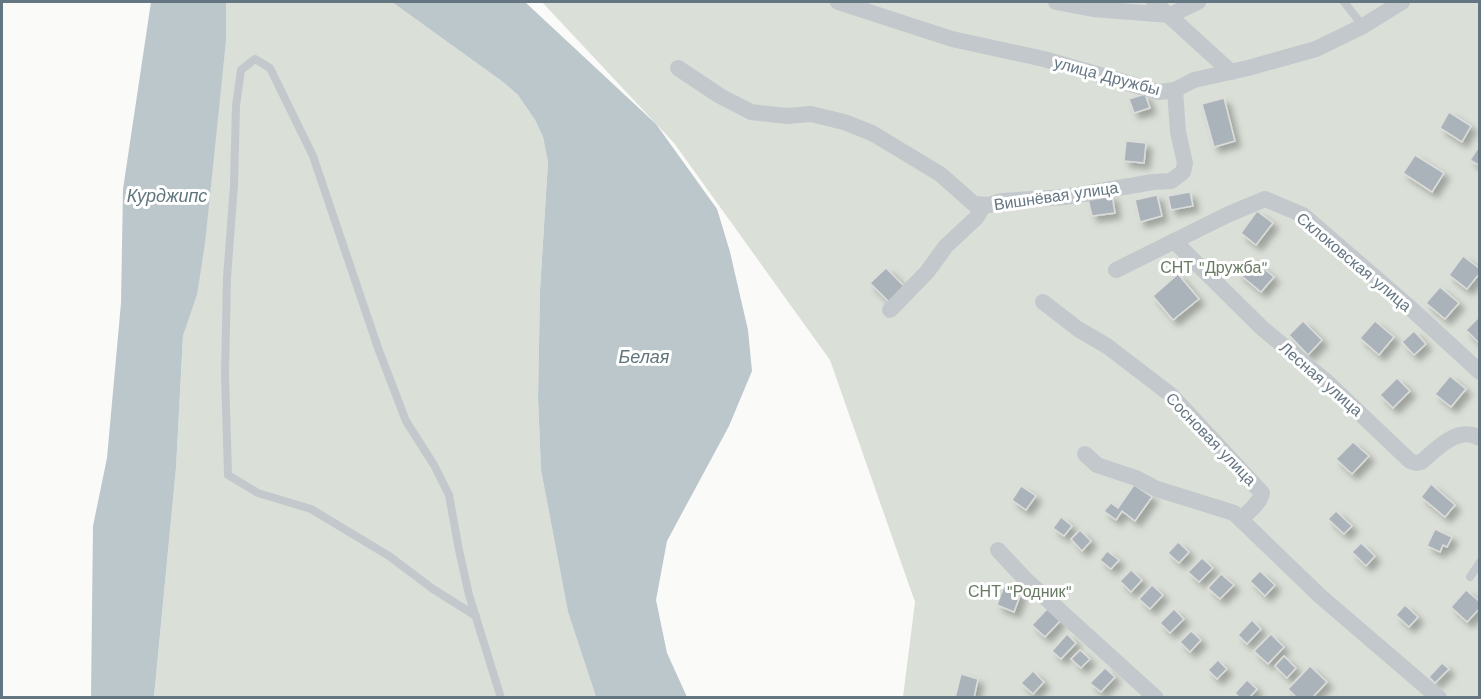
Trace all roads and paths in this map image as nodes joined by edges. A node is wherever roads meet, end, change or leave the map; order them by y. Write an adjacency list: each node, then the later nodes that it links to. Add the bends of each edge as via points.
1 (838, 2): 11 (street, улица Дружбы, via 952,39 1044,59 1159,92)
2 (1056, 2): 7 (street)
3 (1154, 2): 7 (street)
4 (1198, 2): 7 (street)
5 (1344, 2): 8 (lane)
6 (1402, 2): 8 (street, улица Дружбы)
7 (1170, 15): 10 (street)
8 (1363, 26): 10 (street, улица Дружбы, via 1316,49)
9 (678, 68): 12 (street, via 751,112 811,114 872,133 940,174 974,204)
10 (1231, 72): 11 (street, улица Дружбы, via 1194,80)
11 (1175, 90): 12 (street, Вишнёвая улица, via 1185,163 1184,172 1171,181)
12 (984, 205): 16 (street, Вишнёвая улица)
13 (1174, 242): 14 (street, Склоковская улица); 17 (street, Склоковская улица, via 1265,199 1304,215); 18 (street, Лесная улица, via 1262,328 1327,382 1410,461 1421,462 1453,435 1473,434)
14 (1116, 270)
15 (1043, 302): 20 (street, Сосновая улица, via 1171,395 1240,468 1262,493)
16 (890, 310)
17 (1479, 372)
18 (1479, 438)
19 (1085, 454): 20 (street, via 1096,465 1234,513)
20 (1241, 520): 27 (street, via 1320,596)
21 (998, 550): 26 (street)
22 (1479, 562): 23 (lane)
23 (1470, 577)
24 (476, 616): 24 (lane, via 449,495 406,422 313,156 270,68 255,59 241,70 236,106 226,278 228,475 258,493 311,509 389,556); 25 (lane)
25 (501, 698)
26 (1156, 698)
27 (1439, 698)

